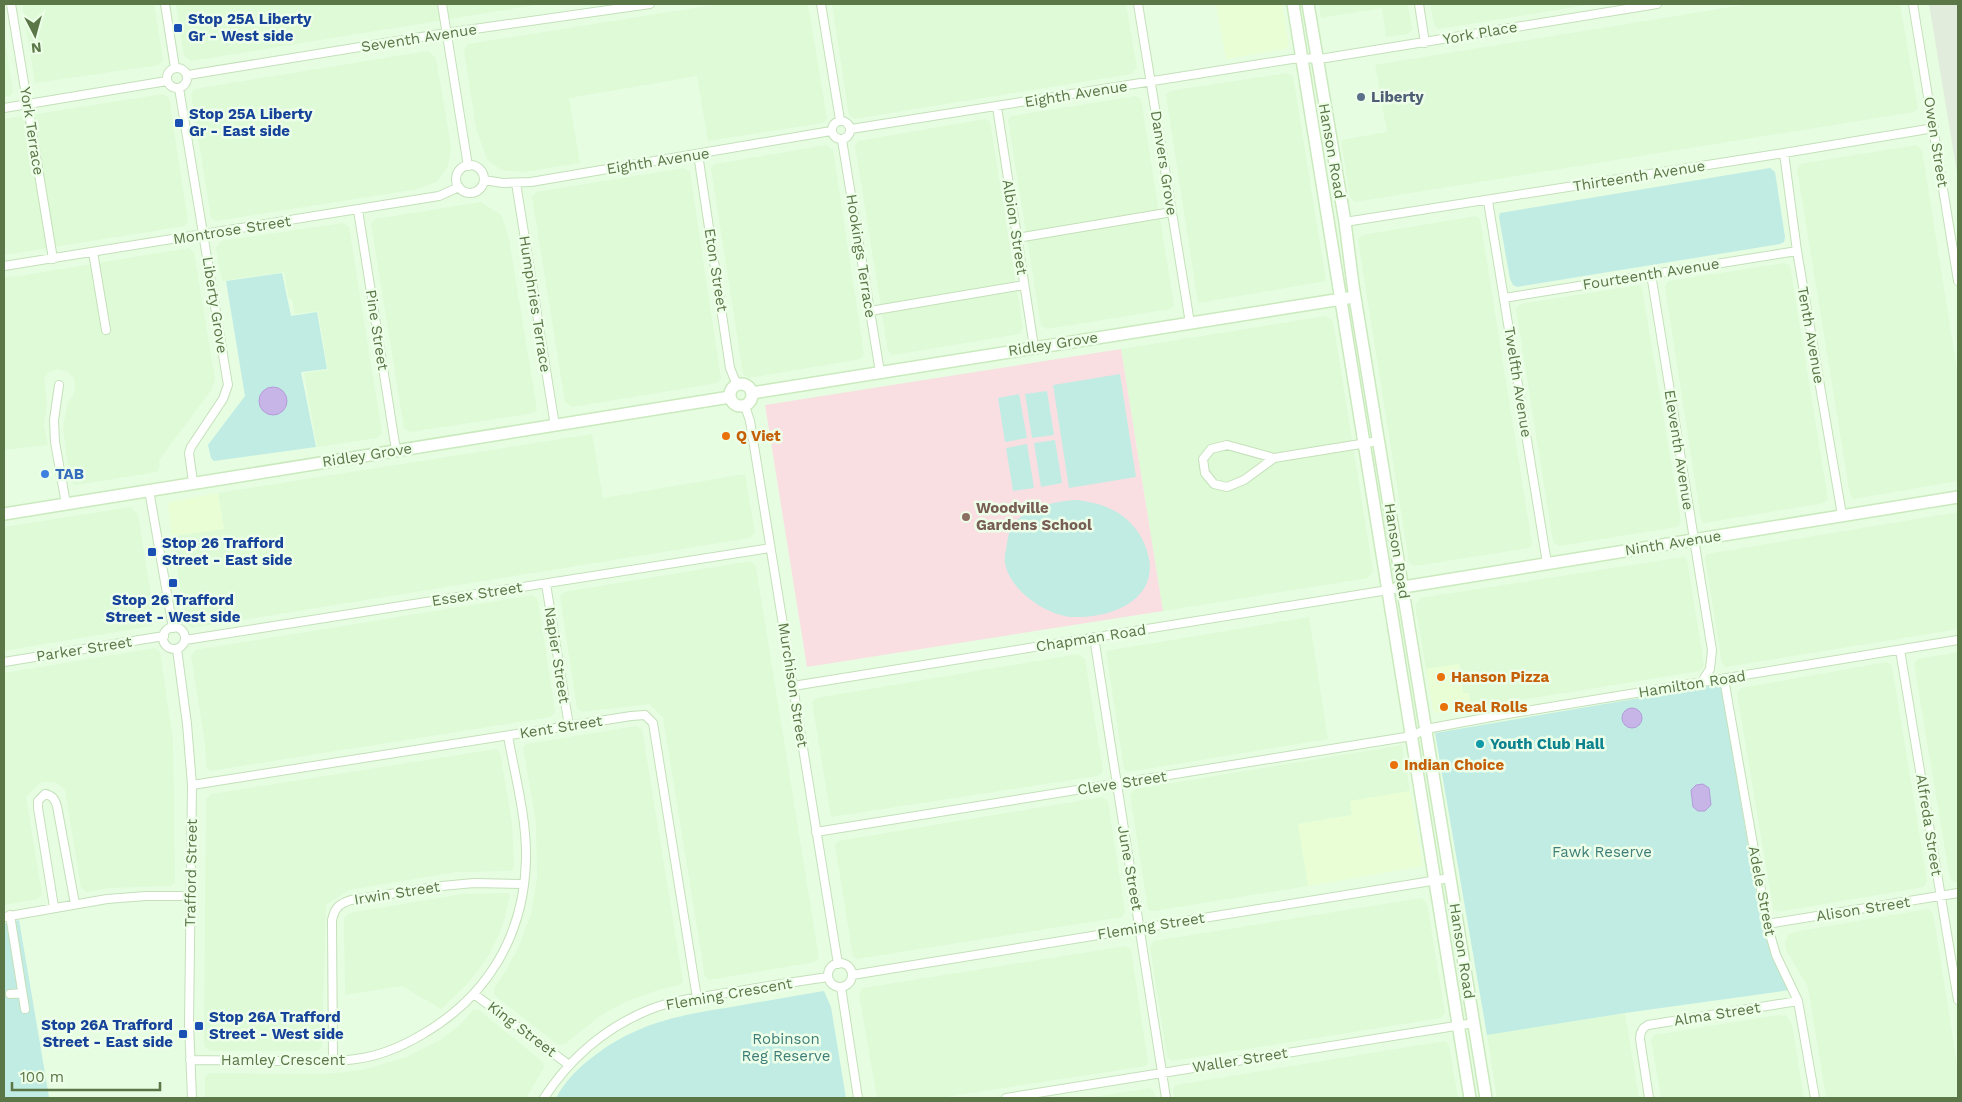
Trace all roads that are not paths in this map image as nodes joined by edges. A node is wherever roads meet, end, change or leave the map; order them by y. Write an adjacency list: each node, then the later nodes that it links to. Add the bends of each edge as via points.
1 (11, 4): 23 (street, York Terrace)
2 (165, 4): 18 (street)
3 (442, 4): 14 (street)
4 (650, 4): 13 (street, Seventh Avenue)
5 (820, 4): 26 (street)
6 (1138, 4): 21 (street, Danvers Grove)
7 (1293, 4): 17 (main road, Hanson Road)
8 (1308, 4): 16 (main road, Hanson Road)
9 (1419, 4): 15 (street)
10 (1656, 4): 12 (street, York Place)
11 (1913, 4): 27 (street, Owen Street)
12 (1633, 6): 15 (street, York Place)
13 (602, 8): 14 (street, Seventh Avenue)
14 (446, 33): 19 (street, Seventh Avenue); 33 (street)
15 (1425, 42): 16 (street, York Place)
16 (1316, 58): 17 (street, York Place); 41 (main road, Hanson Road)
17 (1302, 59): 21 (street, Eighth Avenue); 40 (main road, Hanson Road)
18 (175, 68): 19 (street); 20 (street, via 170,71)
19 (188, 75): 22 (street, via 184,86)
20 (167, 81): 22 (street, via 173,88); 23 (street)
21 (1151, 82): 24 (street, Eighth Avenue); 39 (street, Danvers Grove)
22 (179, 88): 42 (street, Liberty Grove)
23 (27, 104): 25 (street); 46 (street, York Terrace)
24 (997, 107): 28 (street, Eighth Avenue); 43 (street, Albion Street)
25 (4, 108)
26 (840, 120): 28 (street, via 849,124); 29 (street)
27 (1934, 128): 31 (street, Thirteenth Avenue); 49 (street, Owen Street)
28 (851, 129): 30 (street, via 847,138)
29 (831, 131): 30 (street, via 833,136); 32 (street, Eighth Avenue)
30 (842, 140): 54 (street, Hookings Terrace)
31 (1784, 153): 37 (street, Thirteenth Avenue); 44 (street, Tenth Avenue)
32 (698, 154): 35 (street, Eighth Avenue); 60 (street, Eton Street, via 730,368)
33 (468, 166): 34 (street, via 478,168); 36 (street, via 458,174)
34 (484, 180): 35 (street, Eighth Avenue); 36 (street, via 480,189 472,193)
35 (516, 183): 64 (street, Humphries Terrace)
36 (459, 188): 38 (street, Montrose Street, via 439,196)
37 (1488, 201): 41 (street, Thirteenth Avenue); 52 (street, Twelfth Avenue)
38 (358, 210): 42 (street, Montrose Street); 67 (street, Pine Street)
39 (1172, 212): 43 (street); 55 (street, Danvers Grove)
40 (1328, 217): 41 (main road, via 1335,222); 53 (main road, Hanson Road)
41 (1345, 222): 51 (main road, Hanson Road)
42 (203, 234): 45 (street, Montrose Street); 69 (street, Liberty Grove, via 228,385 223,399 191,447)
43 (1017, 238): 50 (street, Albion Street)
44 (1797, 251): 48 (street, Fourteenth Avenue); 74 (street, Tenth Avenue)
45 (93, 252): 46 (street, Montrose Street); 56 (street)
46 (53, 259): 47 (street, Montrose Street)
47 (4, 266)
48 (1651, 274): 52 (street, Fourteenth Avenue); 75 (street, Eleventh Avenue)
49 (1958, 280)
50 (1024, 285): 54 (street); 57 (street, Albion Street)
51 (1355, 297): 53 (main road, Ridley Grove); 65 (main road, Hanson Road)
52 (1504, 298): 77 (street, Twelfth Avenue)
53 (1341, 299): 55 (main road, Ridley Grove); 66 (main road, Hanson Road)
54 (870, 311): 58 (street, Hookings Terrace)
55 (1190, 323): 57 (main road, Ridley Grove)
56 (106, 330)
57 (1034, 347): 58 (main road, Ridley Grove)
58 (880, 372): 61 (main road, Ridley Grove)
59 (58, 385): 72 (street, via 55,442)
60 (738, 385): 61 (main road, via 744,384); 62 (main road, via 730,392)
61 (752, 393): 63 (main road)
62 (730, 397): 63 (main road, via 735,405); 64 (main road, Ridley Grove)
63 (745, 406): 76 (street, Murchison Street)
64 (555, 426): 67 (main road, Ridley Grove)
65 (1379, 441): 66 (street); 79 (main road, Hanson Road)
66 (1365, 443): 68 (street); 80 (main road, Hanson Road)
67 (396, 450): 69 (main road, Ridley Grove)
68 (1274, 458): 68 (street, via 1244,480 1227,487 1214,484 1205,473 1203,459 1211,450 1227,445)
69 (193, 482): 70 (main road, Ridley Grove)
70 (149, 490): 72 (main road, Ridley Grove); 81 (street)
71 (1958, 497): 74 (main road, Ninth Avenue)
72 (66, 504): 73 (main road, Ridley Grove)
73 (4, 514)
74 (1842, 515): 75 (main road, Ninth Avenue)
75 (1694, 540): 77 (main road, Ninth Avenue); 90 (street, Eleventh Avenue, via 1712,650 1710,669)
76 (770, 548): 78 (street, Essex Street); 91 (street, Murchison Street)
77 (1547, 563): 79 (main road, Ninth Avenue)
78 (546, 584): 84 (street, Essex Street); 92 (street, Napier Street)
79 (1403, 587): 80 (main road, Ninth Avenue); 93 (main road, Hanson Road)
80 (1388, 590): 83 (street, Chapman Road); 95 (main road, Hanson Road)
81 (173, 628): 82 (street); 84 (street, via 182,630)
82 (164, 636): 86 (street, via 168,647); 88 (street, Parker Street)
83 (1094, 637): 91 (street, Chapman Road); 96 (street, June Street)
84 (185, 640): 86 (street)
85 (1958, 640): 87 (street, Hamilton Road)
86 (177, 649): 97 (street, Trafford Street)
87 (1900, 650): 89 (street, Hamilton Road); 104 (street, Alfreda Street)
88 (4, 662)
89 (1724, 679): 90 (street, Hamilton Road); 108 (street, Adele Street)
90 (1701, 683): 93 (street, Hamilton Road)
91 (793, 686): 98 (street, Murchison Street)
92 (569, 726): 94 (street, Kent Street); 117 (street, Kent Street, via 645,715 653,723)
93 (1426, 729): 95 (street, Cleve Street); 99 (main road, Hanson Road)
94 (508, 736): 97 (street, Kent Street); 101 (street, Hamley Crescent, via 524,829)
95 (1412, 736): 96 (street, Cleve Street); 100 (main road, Hanson Road)
96 (1116, 784): 98 (street, Cleve Street); 109 (street, June Street)
97 (192, 785): 103 (street, Trafford Street)
98 (816, 832): 110 (street, Murchison Street)
99 (1450, 878): 100 (street, Fleming Street); 121 (main road, Hanson Road)
100 (1435, 880): 109 (street, Fleming Street); 122 (main road, Hanson Road)
101 (524, 884): 116 (street, Hamley Crescent, via 517,921 505,948); 124 (street, Irwin Street, via 442,886 351,900 334,910)
102 (1958, 893): 104 (street, Alison Street)
103 (190, 896): 105 (street, via 146,896); 123 (street, Trafford Street)
104 (1941, 896): 108 (street, Alison Street); 119 (street, Alfreda Street)
105 (75, 904): 106 (street); 106 (street, via 58,806 55,799 45,794 38,801 38,808)
106 (54, 907): 107 (street)
107 (7, 916): 114 (street)
108 (1767, 924): 118 (street, Adele Street, via 1776,955)
109 (1140, 928): 111 (street, Fleming Street); 126 (street, June Street)
110 (838, 964): 111 (street, via 847,966); 112 (street, via 830,968)
111 (852, 975): 113 (street)
112 (828, 977): 113 (street, via 832,985); 117 (street, Fleming Crescent)
113 (842, 987): 129 (street)
114 (22, 993): 115 (street); 120 (street)
115 (10, 994)
116 (474, 994): 124 (street, Hamley Crescent, via 456,1011 412,1040 384,1053); 125 (street, King Street)
117 (697, 998): 125 (street, Fleming Crescent, via 653,1008 629,1019 603,1035)
118 (1798, 1000): 134 (street, Alma Street, via 1648,1025 1640,1033 1640,1039); 135 (street, Adele Street)
119 (1958, 1000)
120 (25, 1009)
121 (1474, 1023): 122 (street, Waller Street); 133 (main road, Hanson Road)
122 (1458, 1025): 126 (street, Waller Street); 132 (main road, Hanson Road)
123 (190, 1060): 124 (street, Hamley Crescent); 127 (street, Trafford Street)
124 (333, 1061)
125 (569, 1065): 128 (street, Fleming Crescent)
126 (1162, 1073): 130 (street, Waller Street); 131 (street, June Street)
127 (192, 1098)
128 (544, 1098)
129 (858, 1098)
130 (1006, 1098)
131 (1166, 1098)
132 (1470, 1098)
133 (1486, 1098)
134 (1649, 1098)
135 (1815, 1098)

